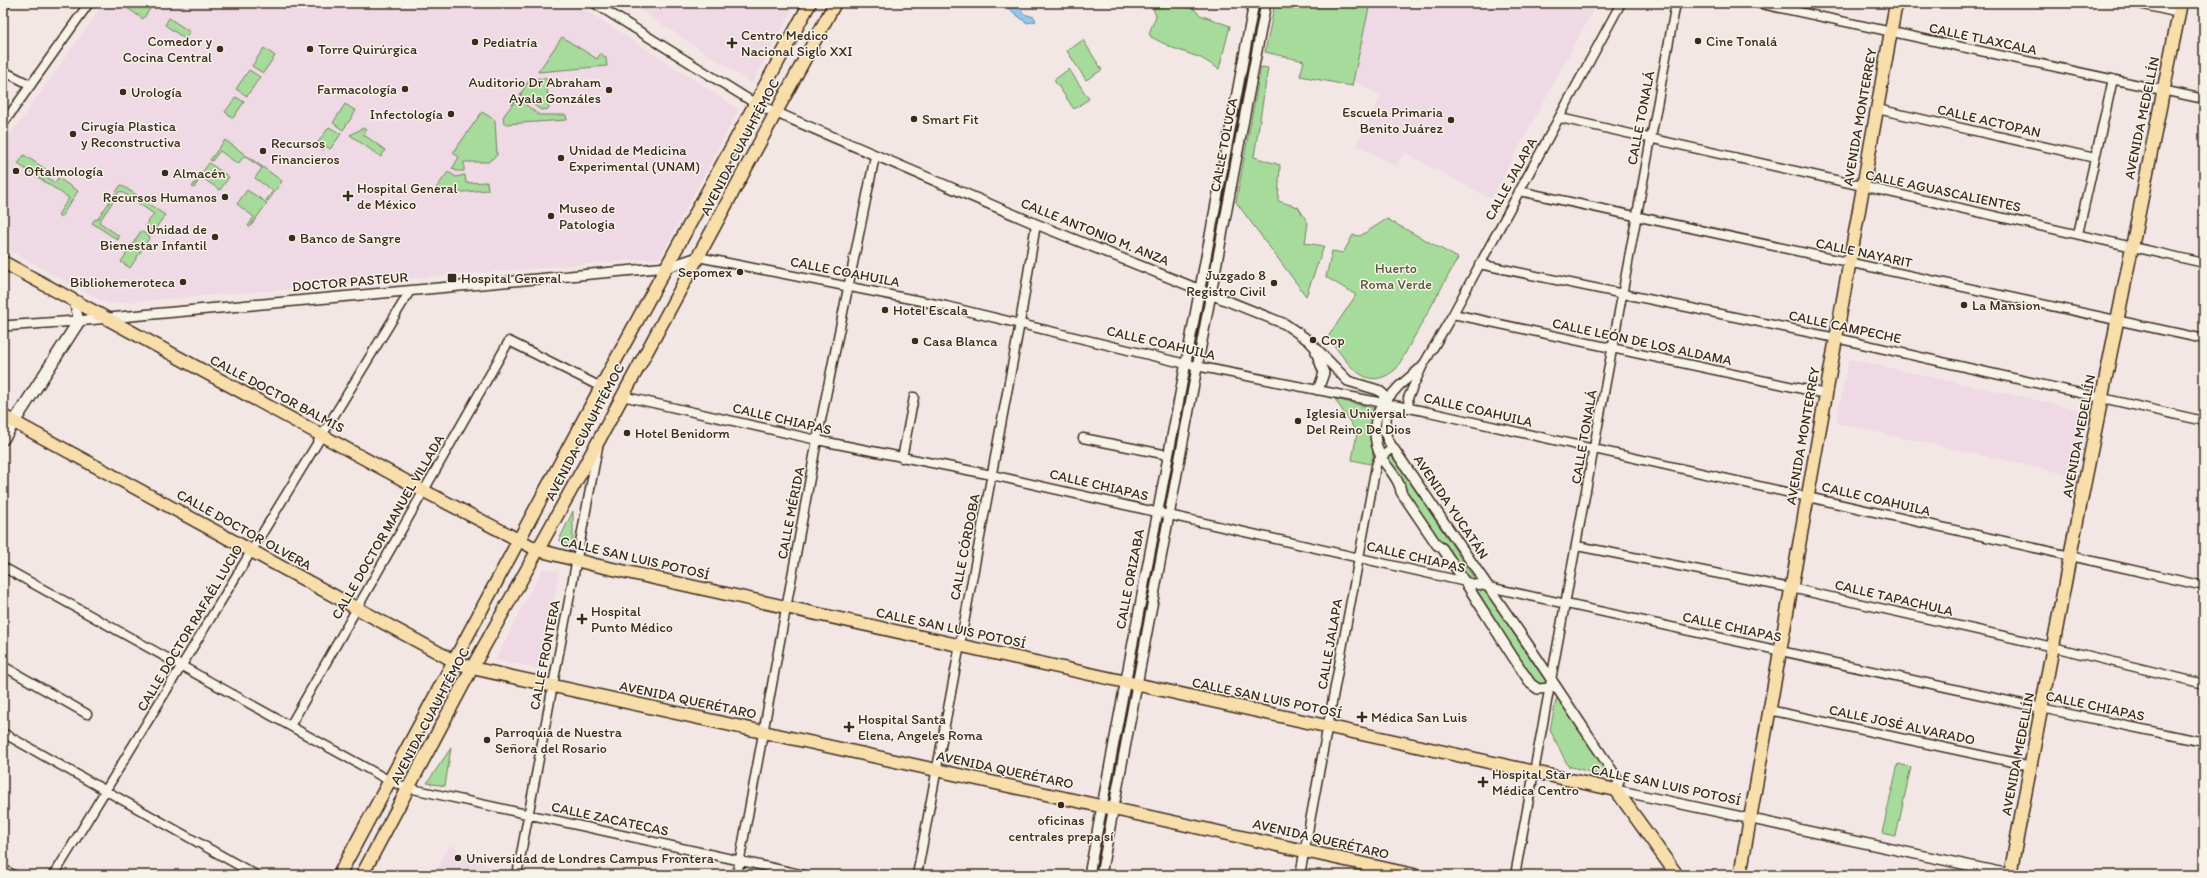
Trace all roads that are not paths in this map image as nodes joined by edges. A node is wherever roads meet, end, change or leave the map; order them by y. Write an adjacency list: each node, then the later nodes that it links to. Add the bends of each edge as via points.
1 (6, 3): 13 (street)
2 (89, 3): 18 (street)
3 (594, 3): 21 (street)
4 (810, 3): 21 (main road, AVENIDA CUAUHTÉMOC)
5 (835, 3): 23 (main road, AVENIDA CUAUHTÉMOC)
6 (1254, 3): 42 (street, CALLE TOLUCA)
7 (1266, 3): 44 (street, CALLE TOLUCA)
8 (1621, 3): 24 (street, CALLE JALAPA)
9 (1676, 3): 26 (street, CALLE TONALÁ)
10 (1757, 3): 15 (street, CALLE TLAXCALA)
11 (1896, 3): 15 (main road, AVENIDA MONTERREY)
12 (2135, 3): 14 (street)
13 (3, 8)
14 (2180, 8): 19 (main road, AVENIDA MEDELLÍN)
15 (1891, 33): 17 (street, CALLE TLAXCALA); 22 (main road, AVENIDA MONTERREY)
16 (3, 71): 18 (street)
17 (2113, 78): 19 (street, CALLE TLAXCALA); 28 (street)
18 (31, 85): 25 (street)
19 (2163, 90): 20 (street, CALLE TLAXCALA); 34 (main road, AVENIDA MEDELLÍN)
20 (2204, 99)
21 (756, 104): 23 (street, CALLE ANTONIO M. ANZA); 40 (main road, AVENIDA CUAUHTÉMOC)
22 (1876, 109): 28 (street, CALLE ACTOPAN); 29 (main road, AVENIDA MONTERREY)
23 (775, 112): 27 (street, CALLE ANTONIO M. ANZA); 35 (main road, AVENIDA CUAUHTÉMOC)
24 (1560, 118): 26 (street, CALLE AGUASCALIENTES); 30 (street, CALLE JALAPA)
25 (3, 124)
26 (1651, 138): 29 (street, CALLE AGUASCALIENTES); 31 (street, CALLE TONALÁ)
27 (875, 156): 32 (street, CALLE ANTONIO M. ANZA); 41 (street, CALLE MÉRIDA)
28 (2095, 158): 33 (street)
29 (1863, 186): 33 (street, CALLE AGUASCALIENTES); 37 (main road, AVENIDA MONTERREY)
30 (1519, 191): 31 (street, CALLE NAYARIT); 39 (street, CALLE JALAPA)
31 (1636, 218): 37 (street, CALLE NAYARIT); 45 (street, CALLE TONALÁ)
32 (1036, 224): 42 (street, CALLE ANTONIO M. ANZA); 51 (street, CALLE CÓRDOBA)
33 (2078, 234): 34 (street, CALLE AGUASCALIENTES)
34 (2131, 247): 38 (street, CALLE AGUASCALIENTES); 49 (main road, AVENIDA MEDELLÍN)
35 (698, 257): 40 (street, DOCTOR PASTEUR); 41 (street, CALLE COAHUILA); 63 (main road, AVENIDA CUAUHTÉMOC)
36 (3, 262): 46 (main road, CALLE DOCTOR BALMIS)
37 (1849, 263): 49 (street, CALLE NAYARIT); 53 (main road, AVENIDA MONTERREY)
38 (2204, 263)
39 (1479, 264): 45 (street, CALLE CAMPECHE); 47 (street, CALLE JALAPA)
40 (668, 267): 43 (street, DOCTOR PASTEUR); 60 (main road, AVENIDA CUAUHTÉMOC)
41 (849, 286): 51 (street, CALLE COAHUILA); 74 (street, CALLE MÉRIDA)
42 (1199, 288): 44 (street, CALLE ANTONIO M. ANZA); 57 (street, CALLE ORIZABA)
43 (410, 291): 48 (street, DOCTOR PASTEUR); 70 (street, CALLE DOCTOR RAFAÉL LUCIO)
44 (1211, 293): 55 (street, CALLE ANTONIO M. ANZA, via 1285,324 1304,336); 58 (street, CALLE ORIZABA)
45 (1623, 295): 53 (street, CALLE CAMPECHE); 56 (street, CALLE TONALÁ)
46 (74, 301): 48 (main road, CALLE DOCTOR BALMIS); 50 (street)
47 (1453, 314): 56 (street, CALLE LEÓN DE LOS ALDAMA); 59 (street, CALLE JALAPA)
48 (105, 318): 50 (street, DOCTOR PASTEUR); 70 (main road, CALLE DOCTOR BALMIS)
49 (2117, 320): 54 (street, CALLE NAYARIT); 65 (main road, AVENIDA MEDELLÍN)
50 (78, 321): 52 (street, DOCTOR PASTEUR); 68 (main road)
51 (1020, 323): 57 (street, CALLE COAHUILA); 80 (street, CALLE CÓRDOBA)
52 (3, 326)
53 (1836, 338): 62 (main road, AVENIDA MONTERREY); 65 (street, CALLE CAMPECHE)
54 (2204, 339)
55 (1315, 347): 61 (street, via 1324,373); 66 (street, CALLE ANTONIO M. ANZA, via 1348,381 1378,390)
56 (1612, 350): 62 (street, CALLE LEÓN DE LOS ALDAMA); 76 (street, CALLE TONALÁ)
57 (1186, 364): 58 (street, CALLE COAHUILA); 77 (street, CALLE ORIZABA)
58 (1198, 366): 61 (street, CALLE COAHUILA); 84 (street, CALLE ORIZABA)
59 (1422, 367): 66 (street, CALLE JALAPA, via 1399,386); 67 (street, CALLE JALAPA, via 1408,398)
60 (601, 387): 81 (street, CALLE DOCTOR MANUEL VILLADA, via 509,341); 85 (main road, AVENIDA CUAUHTÉMOC)
61 (1318, 390): 66 (street, CALLE COAHUILA)
62 (1826, 394): 82 (main road, AVENIDA MONTERREY)
63 (622, 396): 73 (main road, AVENIDA CUAUHTÉMOC); 74 (street, CALLE CHIAPAS)
64 (914, 397): 79 (street)
65 (2101, 398): 69 (street, CALLE CAMPECHE); 90 (main road, AVENIDA MEDELLÍN)
66 (1384, 403): 67 (street, CALLE COAHUILA); 75 (street, AVENIDA YUCATÁN, via 1387,408 1385,433); 78 (street, via 1375,423 1376,441)
67 (1409, 408): 76 (street, CALLE COAHUILA)
68 (8, 419): 72 (main road); 88 (main road, CALLE DOCTOR OLVERA)
69 (2204, 421)
70 (323, 436): 81 (main road, CALLE DOCTOR BALMIS); 88 (street, CALLE DOCTOR RAFAÉL LUCIO)
71 (1083, 438): 77 (street)
72 (3, 439)
73 (599, 440): 87 (main road, AVENIDA CUAUHTÉMOC); 91 (street, CALLE FRONTERA)
74 (817, 440): 79 (street, CALLE CHIAPAS); 98 (street, CALLE MÉRIDA)
75 (1392, 448): 78 (street); 94 (street, AVENIDA YUCATÁN)
76 (1595, 450): 82 (street, CALLE COAHUILA); 86 (street, CALLE TONALÁ)
77 (1168, 455): 83 (street, CALLE ORIZABA)
78 (1381, 457): 89 (street, CALLE JALAPA, via 1376,466); 93 (street, via 1429,534)
79 (902, 458): 80 (street, CALLE CHIAPAS)
80 (992, 475): 83 (street, CALLE CHIAPAS); 100 (street, CALLE CÓRDOBA)
81 (424, 491): 85 (main road, CALLE DOCTOR BALMIS); 99 (street, CALLE DOCTOR MANUEL VILLADA)
82 (1807, 497): 90 (street, CALLE COAHUILA); 96 (main road, AVENIDA MONTERREY)
83 (1157, 512): 84 (street, CALLE CHIAPAS); 107 (street, CALLE ORIZABA)
84 (1169, 514): 89 (street, CALLE CHIAPAS); 110 (street, CALLE ORIZABA)
85 (519, 540): 87 (main road, CALLE DOCTOR BALMIS); 103 (main road, AVENIDA CUAUHTÉMOC)
86 (1577, 546): 96 (street, CALLE TAPACHULA); 97 (street, CALLE TONALÁ)
87 (538, 550): 91 (main road, CALLE SAN LUIS POTOSÍ); 106 (main road, AVENIDA CUAUHTÉMOC)
88 (252, 551): 99 (main road, CALLE DOCTOR OLVERA); 105 (street, CALLE DOCTOR RAFAÉL LUCIO)
89 (1359, 556): 93 (street, CALLE CHIAPAS); 116 (street, CALLE JALAPA)
90 (2070, 556): 95 (street, CALLE COAHUILA); 101 (main road, AVENIDA MEDELLÍN)
91 (577, 561): 98 (main road, CALLE SAN LUIS POTOSÍ); 109 (street, CALLE FRONTERA)
92 (3, 567): 105 (street, CALLE ZACATECAS)
93 (1466, 582): 94 (street, CALLE CHIAPAS); 111 (street, via 1497,635 1531,684 1538,689)
94 (1486, 586): 97 (street, CALLE CHIAPAS); 111 (street, AVENIDA YUCATÁN)
95 (2204, 586)
96 (1791, 588): 101 (street, CALLE TAPACHULA); 102 (main road, AVENIDA MONTERREY)
97 (1566, 604): 102 (street, CALLE CHIAPAS); 111 (street, CALLE TONALÁ)
98 (786, 607): 100 (main road, CALLE SAN LUIS POTOSÍ); 117 (street, CALLE MÉRIDA)
99 (357, 608): 103 (main road, CALLE DOCTOR OLVERA); 115 (street, CALLE DOCTOR MANUEL VILLADA)
100 (959, 645): 107 (main road, CALLE SAN LUIS POTOSÍ); 121 (street, CALLE CÓRDOBA)
101 (2053, 647): 108 (street, CALLE TAPACHULA); 112 (main road, AVENIDA MEDELLÍN)
102 (1780, 651): 112 (street, CALLE CHIAPAS); 113 (main road, AVENIDA MONTERREY)
103 (454, 662): 106 (main road, CALLE DOCTOR OLVERA); 123 (main road, AVENIDA CUAUHTÉMOC)
104 (3, 666): 114 (street)
105 (182, 667): 115 (street, CALLE ZACATECAS); 126 (street, CALLE DOCTOR RAFAÉL LUCIO)
106 (472, 668): 109 (main road, AVENIDA QUERÉTARO); 124 (main road, AVENIDA CUAUHTÉMOC)
107 (1125, 682): 110 (main road, CALLE SAN LUIS POTOSÍ); 127 (street, CALLE ORIZABA)
108 (2204, 684)
109 (552, 685): 117 (main road, AVENIDA QUERÉTARO); 129 (street, CALLE FRONTERA)
110 (1138, 685): 116 (main road, CALLE SAN LUIS POTOSÍ); 128 (street, CALLE ORIZABA)
111 (1551, 685): 122 (street, CALLE TONALÁ); 125 (street, AVENIDA YUCATÁN, via 1619,782)
112 (2041, 708): 119 (street, CALLE CHIAPAS); 120 (main road, AVENIDA MEDELLÍN)
113 (1769, 710): 120 (street, CALLE JOSÉ ALVARADO); 130 (main road, AVENIDA MONTERREY)
114 (87, 714)
115 (290, 726): 123 (street, CALLE ZACATECAS)
116 (1328, 726): 122 (main road, CALLE SAN LUIS POTOSÍ); 131 (street, CALLE JALAPA)
117 (763, 732): 121 (main road, AVENIDA QUERÉTARO); 132 (street, CALLE MÉRIDA)
118 (3, 733): 126 (street)
119 (2204, 742)
120 (2031, 766): 150 (main road, AVENIDA MEDELLÍN)
121 (935, 770): 127 (main road, AVENIDA QUERÉTARO); 142 (street, CALLE CÓRDOBA)
122 (1534, 772): 125 (main road, CALLE SAN LUIS POTOSÍ); 147 (street, CALLE TONALÁ)
123 (390, 781): 124 (street, CALLE ZACATECAS); 137 (main road, AVENIDA CUAUHTÉMOC)
124 (408, 788): 129 (street, CALLE ZACATECAS); 138 (main road, AVENIDA CUAUHTÉMOC)
125 (1616, 790): 130 (street, CALLE SAN LUIS POTOSÍ); 148 (main road, AVENIDA YUCATÁN)
126 (106, 791): 135 (street, CALLE DOCTOR RAFAÉL LUCIO); 136 (street)
127 (1101, 806): 128 (main road, AVENIDA QUERÉTARO); 143 (street, CALLE ORIZABA)
128 (1115, 808): 131 (main road, AVENIDA QUERÉTARO); 144 (street, CALLE ORIZABA)
129 (528, 814): 132 (street, CALLE ZACATECAS); 139 (street, CALLE FRONTERA)
130 (1750, 818): 149 (main road, AVENIDA MONTERREY); 150 (street, CALLE SAN LUIS POTOSÍ)
131 (1304, 851): 145 (street, CALLE JALAPA); 146 (main road, AVENIDA QUERÉTARO)
132 (739, 860): 140 (street, CALLE MÉRIDA); 141 (street, CALLE ZACATECAS)
133 (3, 869): 134 (street)
134 (14, 875)
135 (54, 875)
136 (256, 875)
137 (339, 875)
138 (362, 875)
139 (517, 875)
140 (737, 875)
141 (805, 875)
142 (917, 875)
143 (1089, 875)
144 (1101, 875)
145 (1300, 875)
146 (1414, 875)
147 (1515, 875)
148 (1677, 875)
149 (1740, 875)
150 (2012, 875)

